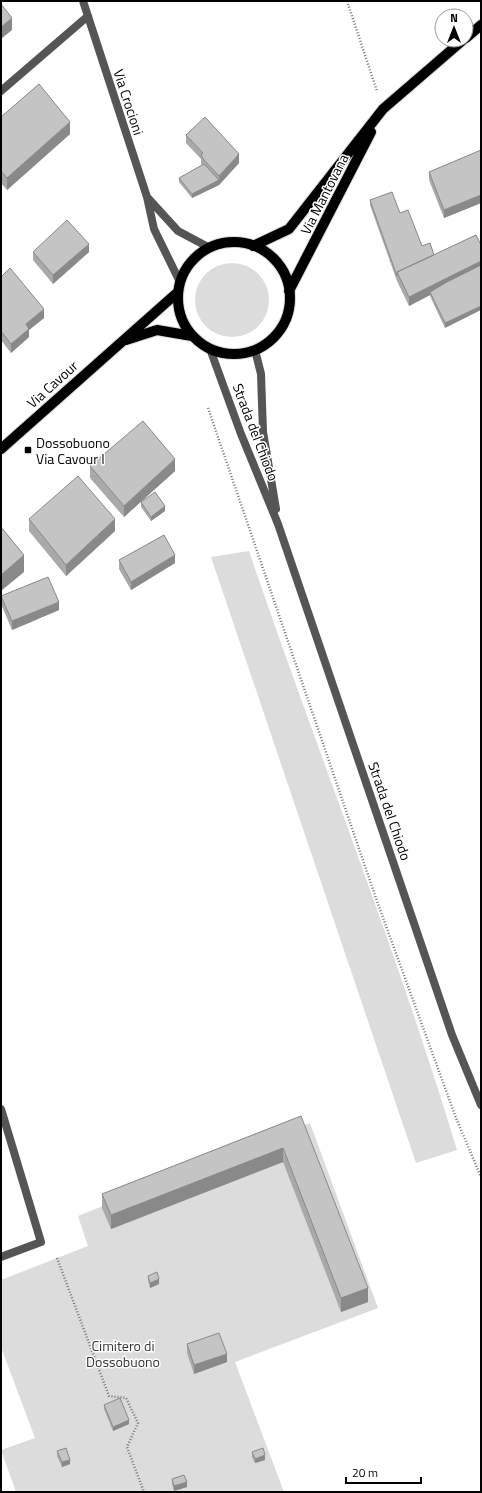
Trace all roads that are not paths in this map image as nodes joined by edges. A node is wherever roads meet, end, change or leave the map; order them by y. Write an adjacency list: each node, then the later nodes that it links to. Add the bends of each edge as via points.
1 (83, 1): 2 (street)
2 (88, 16): 4 (street); 6 (street, Via Crocioni)
3 (454, 48): 5 (main road, Via Mantovana)
4 (1, 91)
5 (383, 109): 7 (main road, Via Mantovana, via 290,229); 10 (main road, Via Mantovana)
6 (147, 197): 8 (street, Via Crocioni, via 178,231); 9 (street, Via Crocioni, via 154,229)
7 (253, 246): 8 (main road, Via Mantovana, via 239,242 224,243); 10 (main road, Via Mantovana, via 264,251 278,263)
8 (210, 248): 9 (main road, Via Mantovana, via 197,256)
9 (180, 282): 11 (main road, Via Mantovana)
10 (290, 291): 15 (main road, Via Mantovana, via 288,310 281,328 266,344)
11 (178, 292): 12 (main road, Via Mantovana, via 178,308 183,323); 13 (main road, Via Cavour)
12 (192, 336): 13 (main road, Via Cavour, via 157,330); 14 (main road, Via Mantovana)
13 (122, 341): 16 (main road, Via Cavour)
14 (210, 349): 15 (main road, Via Mantovana, via 236,354); 17 (street, Strada del Chiodo)
15 (255, 350): 17 (street, Strada del Chiodo, via 261,374 263,432)
16 (1, 449)
17 (278, 524): 18 (street, Strada del Chiodo, via 452,1035)
18 (481, 1104)
19 (1, 1109): 20 (street, via 41,1242)
20 (1, 1257)

